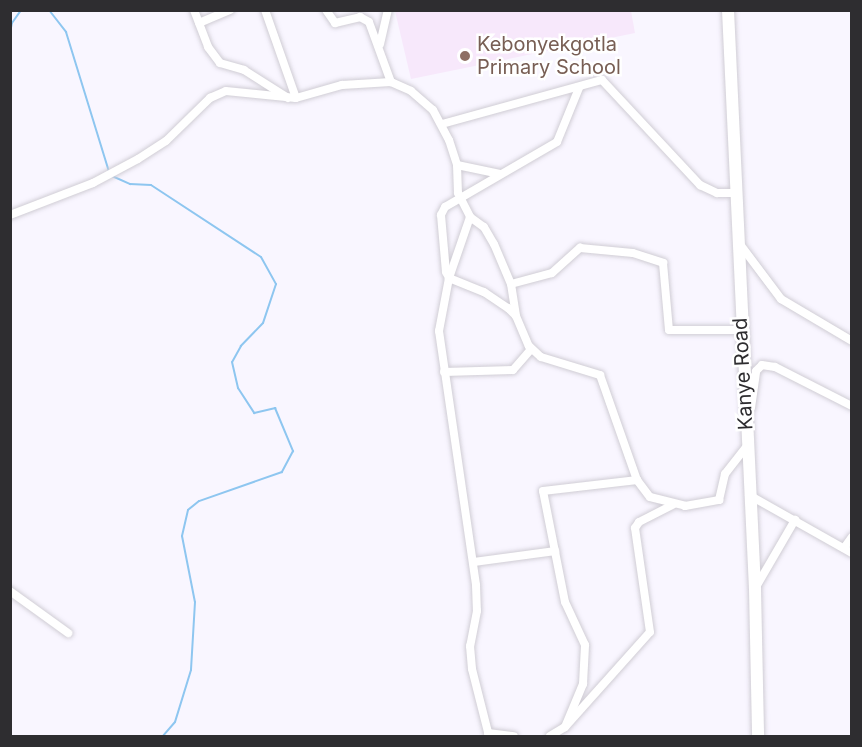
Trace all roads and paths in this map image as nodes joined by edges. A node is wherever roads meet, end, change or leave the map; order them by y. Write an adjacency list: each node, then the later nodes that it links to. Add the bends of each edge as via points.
1 (194, 10): 7 (street)
2 (231, 10): 7 (street)
3 (265, 10): 14 (street)
4 (326, 10): 8 (street, via 335,23 365,18)
5 (388, 10): 8 (street)
6 (728, 10): 18 (main road, Kanye Road)
7 (199, 23): 9 (street, via 220,63)
8 (380, 44): 10 (street)
9 (246, 75): 12 (street); 13 (street); 14 (street)
10 (391, 82): 14 (street, via 342,86); 15 (street, via 411,92)
11 (579, 88): 15 (street); 17 (street, via 557,142); 18 (street, via 596,80 604,81 658,144 700,185 722,194)
12 (238, 91): 13 (street); 20 (street, via 210,98 166,141 138,159 93,183)
13 (253, 91): 14 (street)
14 (292, 98)
15 (442, 124): 16 (street)
16 (457, 165): 17 (street); 19 (street)
17 (501, 174): 19 (street)
18 (734, 193): 22 (main road, Kanye Road)
19 (461, 198): 21 (street); 23 (street, via 445,207 441,215 444,267)
20 (10, 215)
21 (470, 217): 23 (street); 24 (street, via 490,238)
22 (737, 240): 26 (main road, Kanye Road); 27 (street, via 780,299)
23 (449, 278): 25 (street, via 484,292); 29 (street, via 439,331)
24 (511, 284): 25 (street); 26 (street, via 552,273 580,248 633,253 663,262 669,330)
25 (516, 316): 28 (street)
26 (741, 330): 31 (main road, Kanye Road)
27 (852, 341)
28 (531, 349): 29 (street, via 513,370); 33 (street, via 548,361 602,378)
29 (444, 372): 40 (street)
30 (852, 406): 31 (street, via 775,367 762,365 756,371)
31 (746, 424): 32 (main road, Kanye Road)
32 (747, 446): 34 (main road, Kanye Road); 35 (street, via 725,474 719,500)
33 (637, 480): 35 (street, via 650,497); 38 (street, via 545,489)
34 (748, 495): 36 (street); 41 (main road, Kanye Road)
35 (673, 505): 44 (street, via 639,522 635,528 650,632)
36 (795, 520): 39 (street); 41 (street)
37 (852, 537): 39 (street)
38 (555, 550): 40 (street); 44 (street, via 565,602 585,645 583,684)
39 (848, 551)
40 (474, 562): 45 (street, via 478,602 470,646 480,711)
41 (755, 588): 48 (main road, Kanye Road)
42 (10, 591): 43 (street)
43 (68, 633)
44 (565, 727): 47 (street)
45 (489, 735): 46 (street)
46 (513, 736)
47 (550, 736)
48 (758, 736)

